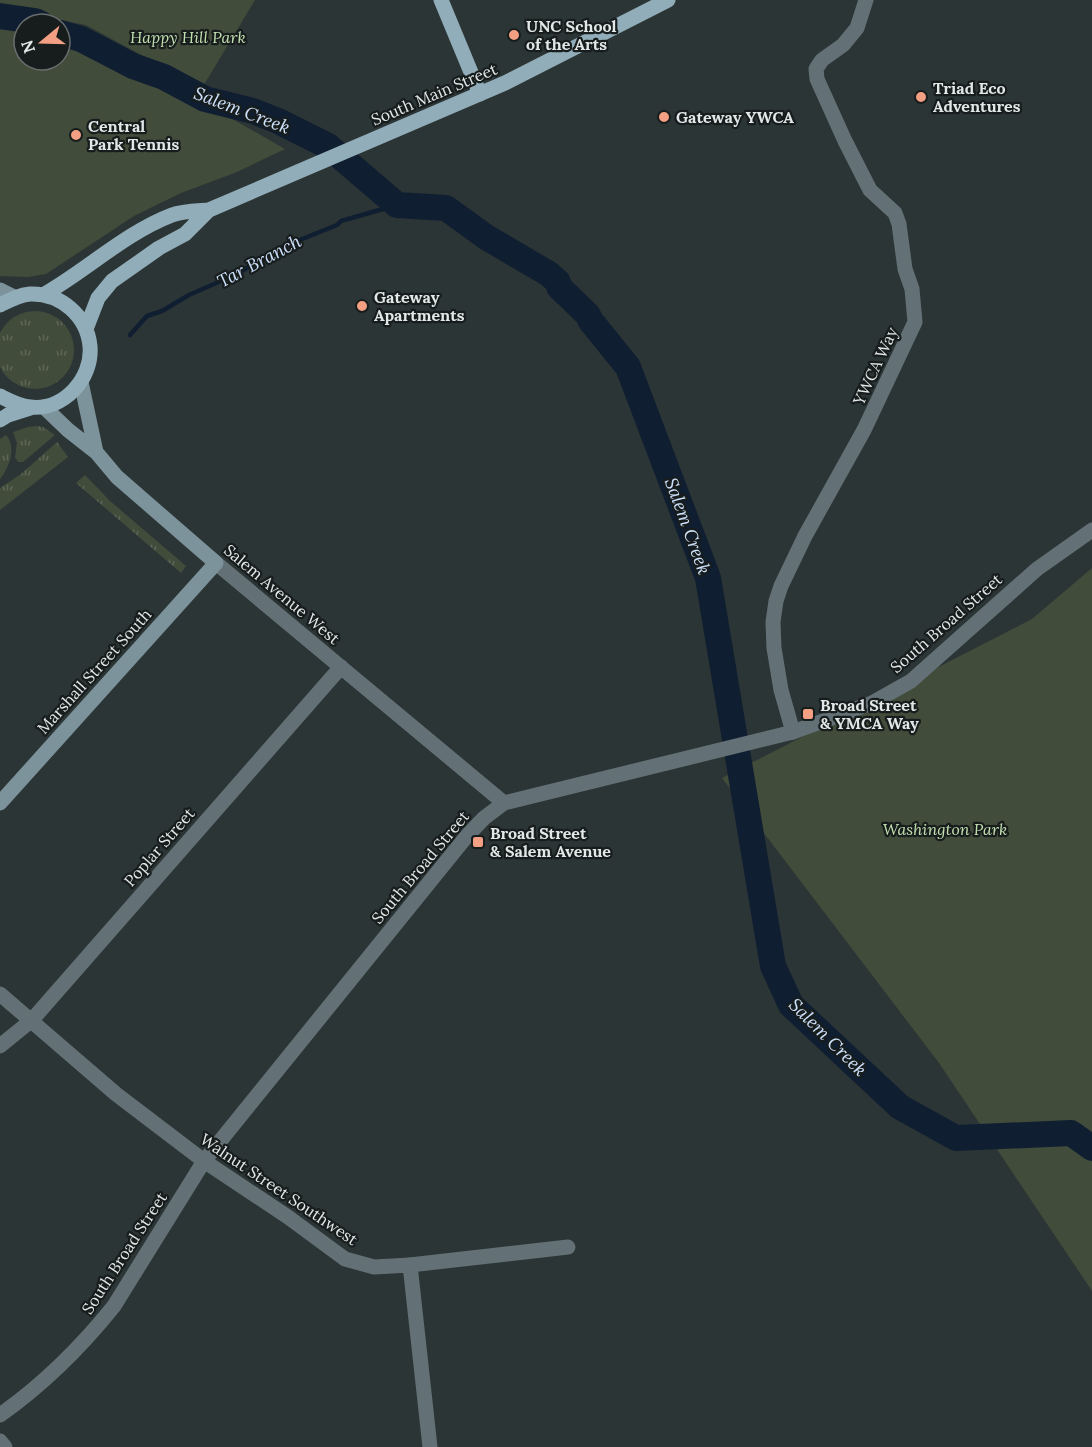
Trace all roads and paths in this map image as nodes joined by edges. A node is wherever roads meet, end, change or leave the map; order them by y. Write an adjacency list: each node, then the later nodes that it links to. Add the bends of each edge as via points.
1 (441, 0): 4 (main road)
2 (668, 0): 4 (main road, South Main Street)
3 (866, 0): 19 (street, YWCA Way, via 857,28 843,45 822,60 816,69 817,79 870,190 896,213 915,322 864,430 805,536 776,601 774,648)
4 (480, 94): 5 (main road, South Main Street)
5 (209, 210): 7 (main road, South Main Street, via 175,214 152,224); 10 (main road, South Main Street, via 185,234 112,281 98,298)
6 (0, 290): 8 (main road)
7 (43, 295): 8 (main road); 10 (main road, via 69,306)
8 (14, 297): 9 (main road)
9 (0, 305)
10 (86, 329): 11 (main road, via 90,347)
11 (81, 382): 13 (main road, via 58,402); 15 (main road)
12 (0, 396): 13 (main road, via 15,404)
13 (37, 407): 14 (main road); 15 (main road, Salem Avenue West)
14 (0, 420)
15 (96, 452): 17 (main road, Salem Avenue West, via 117,477)
16 (1092, 530): 19 (street, South Broad Street, via 1037,569 911,681 872,704)
17 (216, 563): 18 (street, Salem Avenue West); 20 (main road, Marshall Street South)
18 (341, 667): 21 (street, Salem Avenue West); 23 (street, Poplar Street)
19 (794, 732): 21 (street, South Broad Street)
20 (0, 803)
21 (504, 803): 25 (street, South Broad Street, via 466,837)
22 (0, 994): 23 (street, Walnut Street Southwest)
23 (32, 1020): 24 (street, Poplar Street); 25 (street, Walnut Street Southwest, via 116,1094)
24 (0, 1046)
25 (204, 1161): 27 (street, Walnut Street Southwest, via 345,1259 374,1267); 28 (street, South Broad Street, via 104,1319 45,1380)
26 (568, 1247): 27 (street, Walnut Street Southwest)
27 (410, 1265): 31 (street)
28 (0, 1415)
29 (0, 1440): 30 (street)
30 (5, 1447)
31 (430, 1447)

